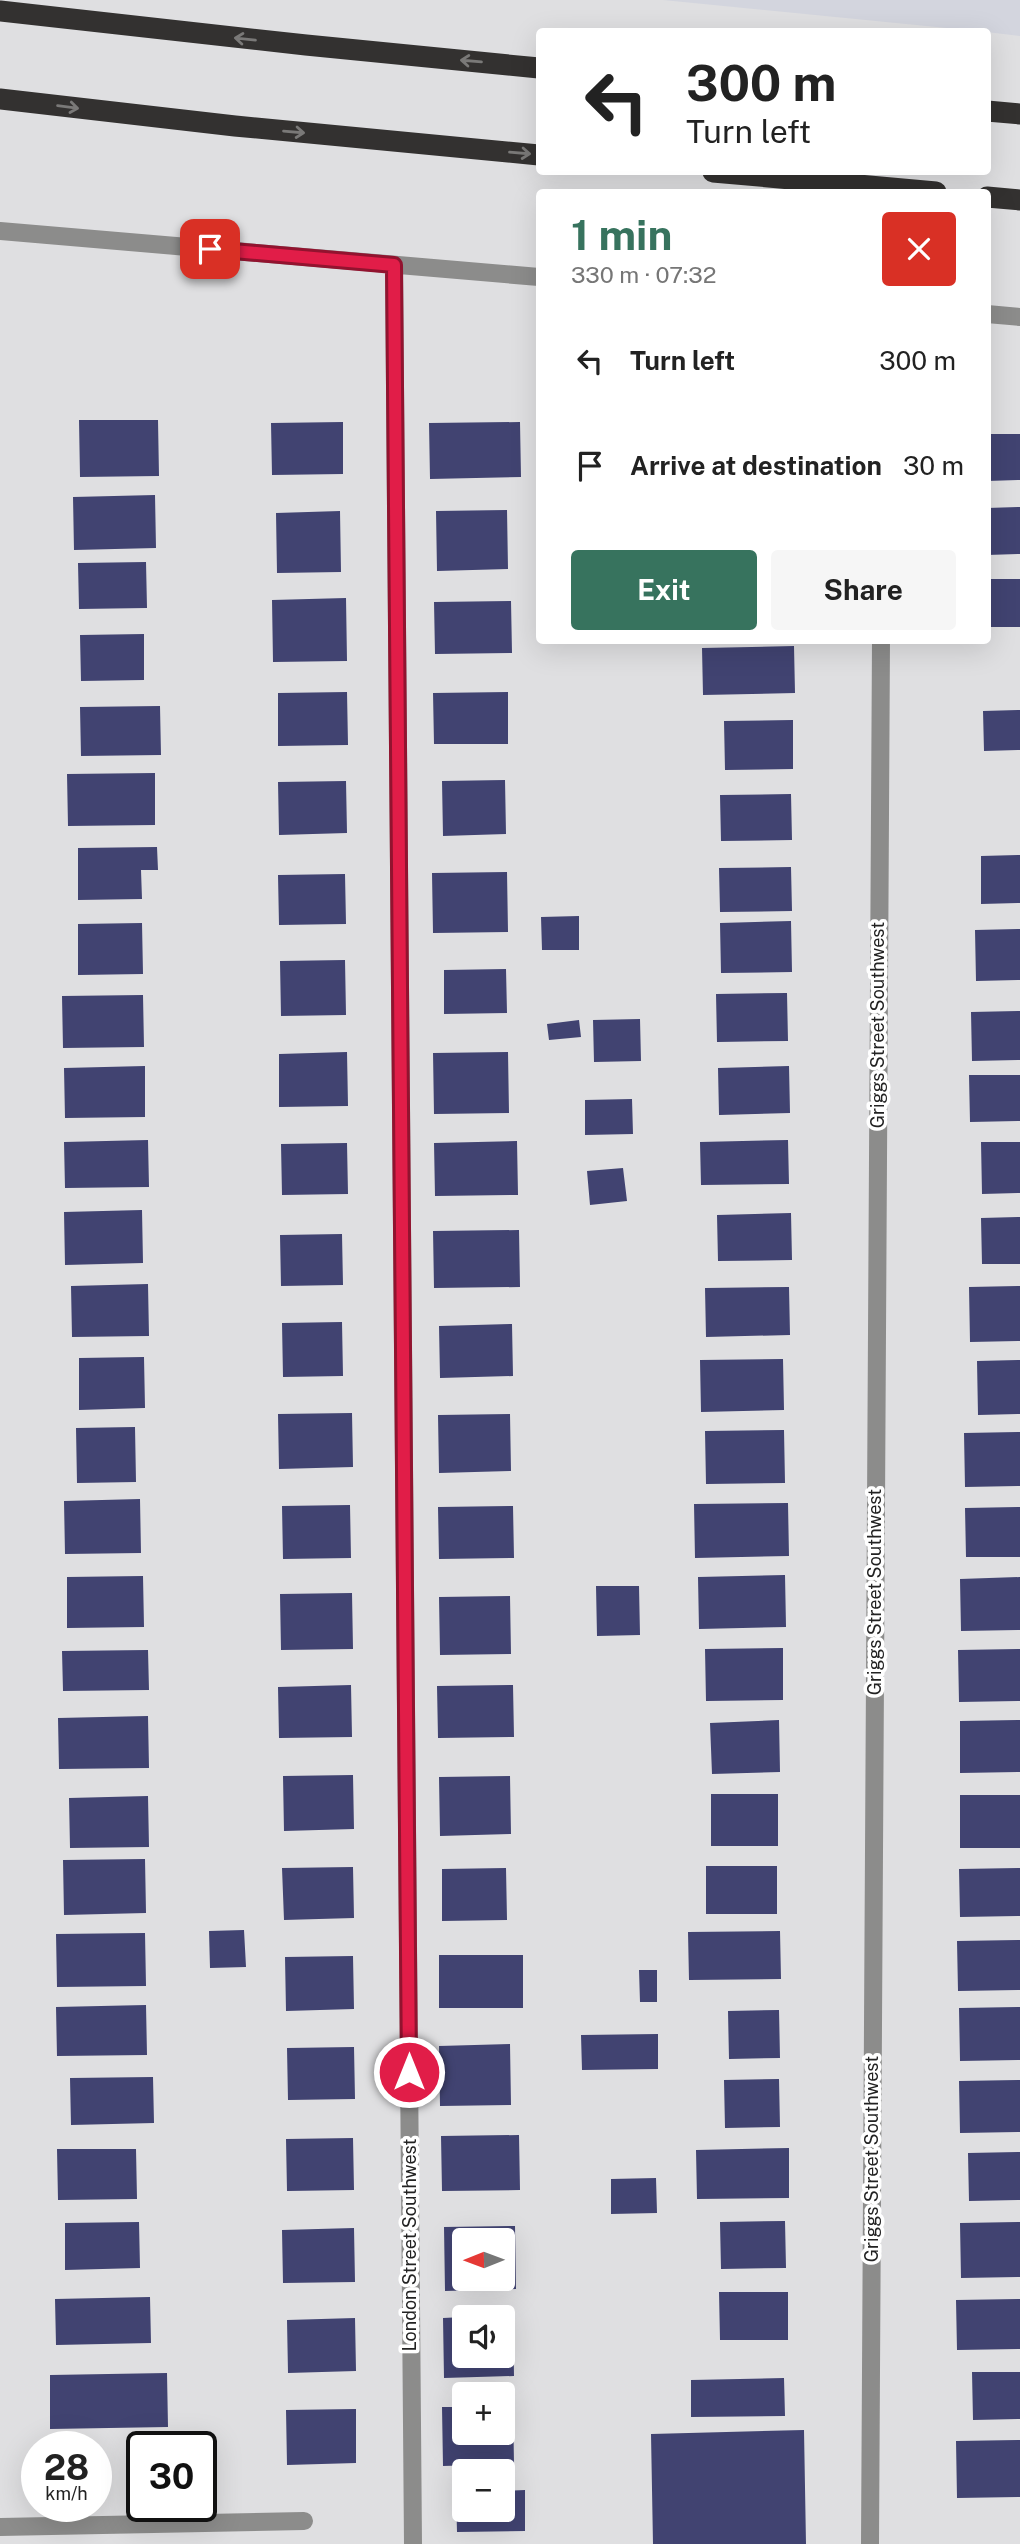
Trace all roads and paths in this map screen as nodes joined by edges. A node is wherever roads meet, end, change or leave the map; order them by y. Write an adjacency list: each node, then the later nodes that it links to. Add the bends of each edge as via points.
1 (0, 11): 2 (highway, one-way to 1)
2 (536, 68)
3 (0, 99): 6 (highway, one-way to 6)
4 (991, 111): 5 (highway)
5 (1020, 114)
6 (536, 155)
7 (746, 175): 8 (highway)
8 (903, 189)
9 (991, 197): 10 (highway)
10 (1020, 200)
11 (0, 231): 12 (street)
12 (394, 265): 13 (street); 19 (street, London Street Southwest)
13 (536, 277)
14 (991, 314): 15 (street)
15 (1020, 317)
16 (881, 644): 20 (street, Griggs Street Southwest)
17 (304, 2521): 18 (street)
18 (0, 2527)
19 (413, 2544)
20 (870, 2544)

